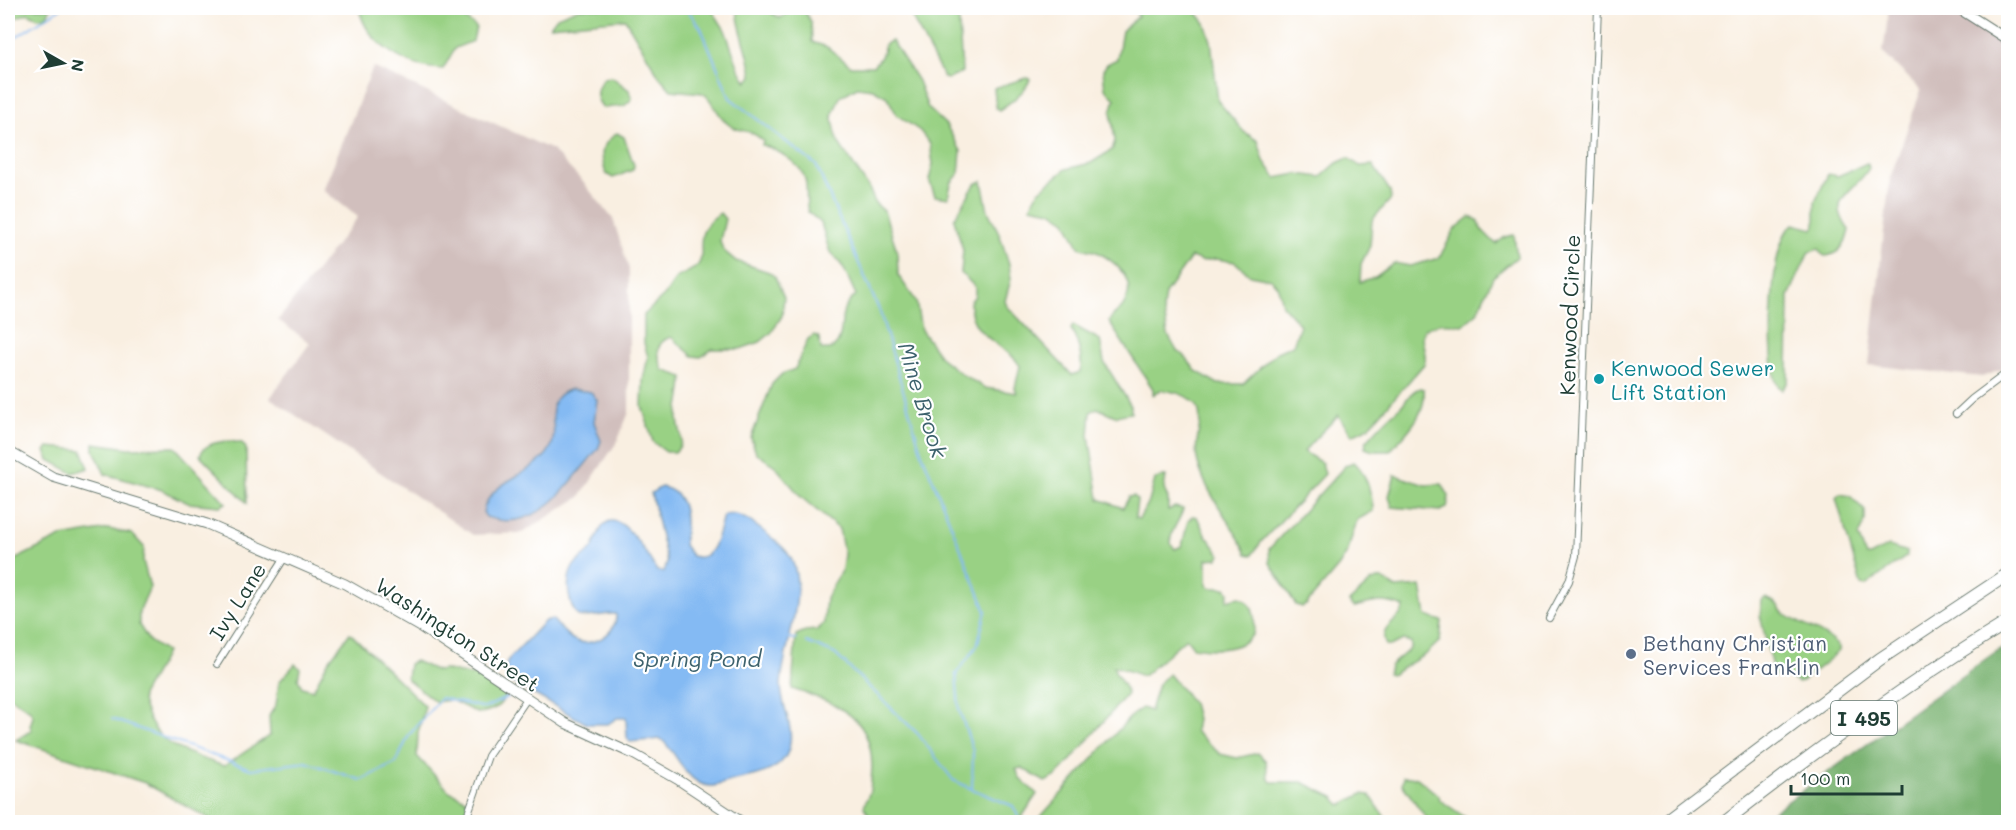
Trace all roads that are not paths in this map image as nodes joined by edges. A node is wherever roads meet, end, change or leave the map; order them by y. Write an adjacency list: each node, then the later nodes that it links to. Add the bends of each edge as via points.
1 (1598, 8): 9 (street, Kenwood Circle, via 1576,556 1569,581)
2 (1959, 8): 3 (main road)
3 (2008, 40)
4 (2008, 372): 5 (street)
5 (1956, 414)
6 (8, 451): 7 (main road, Washington Street, via 73,485 188,518)
7 (285, 557): 11 (street, Ivy Lane); 12 (main road, Washington Street, via 402,615)
8 (2008, 574): 15 (highway, I 495, via 1880,659)
9 (1549, 618)
10 (2008, 622): 16 (highway, I 495, via 1918,680)
11 (217, 663)
12 (526, 700): 13 (street, via 488,756); 14 (main road, Washington Street, via 677,778)
13 (465, 822)
14 (742, 822)
15 (1663, 822)
16 (1724, 822)

